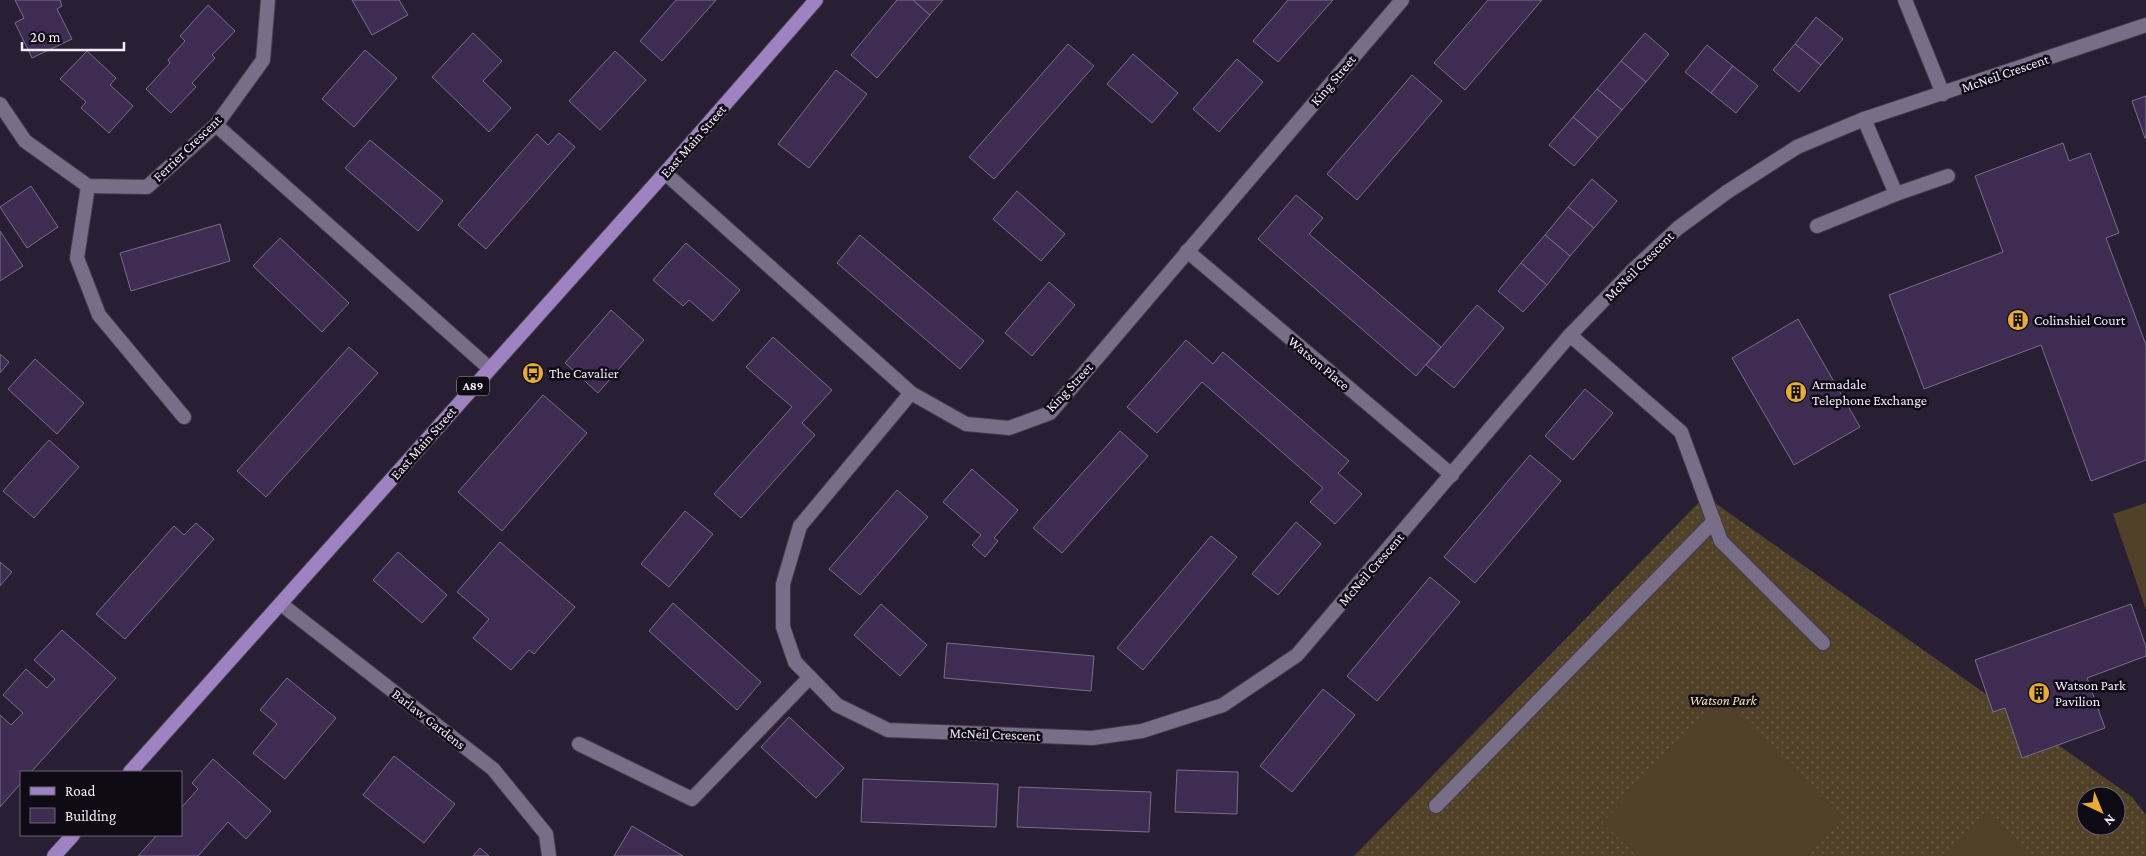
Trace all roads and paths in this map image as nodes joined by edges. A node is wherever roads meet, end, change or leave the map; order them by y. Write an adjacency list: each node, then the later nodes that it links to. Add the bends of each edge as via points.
1 (268, 0): 9 (street, Ferrier Crescent, via 263,60)
2 (816, 0): 10 (main road, East Main Street / A89)
3 (1402, 0): 15 (street, King Street)
4 (1905, 0): 6 (street)
5 (2146, 26): 6 (street, McNeil Crescent)
6 (1943, 94): 8 (street, McNeil Crescent)
7 (0, 104): 12 (street, via 25,141)
8 (1864, 118): 13 (street); 16 (street, McNeil Crescent, via 1797,147 1678,228)
9 (216, 125): 12 (street, Ferrier Crescent, via 146,187); 17 (street)
10 (665, 173): 17 (main road, East Main Street / A89); 18 (street, King Street)
11 (1948, 176): 13 (street)
12 (88, 186): 19 (street, via 77,258 99,315)
13 (1896, 194): 14 (street)
14 (1817, 226)
15 (1187, 251): 18 (street, King Street, via 1050,412 1008,428 966,424); 20 (street, Watson Place)
16 (1570, 335): 20 (street, McNeil Crescent); 21 (street, via 1681,432)
17 (489, 368): 22 (main road, East Main Street / A89)
18 (911, 393): 24 (street, McNeil Crescent, via 800,526 783,584 783,627 795,662)
19 (184, 417)
20 (1452, 475): 24 (street, McNeil Crescent, via 1297,654 1223,706 1142,731 1092,738 888,730 837,705)
21 (1714, 521): 23 (street, via 1721,541); 27 (street)
22 (281, 604): 26 (main road, East Main Street / A89); 30 (street, Barlaw Gardens, via 493,769 546,834)
23 (1823, 643)
24 (810, 677): 25 (street, via 692,799)
25 (579, 744)
26 (131, 771)
27 (1436, 806)
28 (72, 836): 29 (main road)
29 (54, 856)
30 (549, 856)

